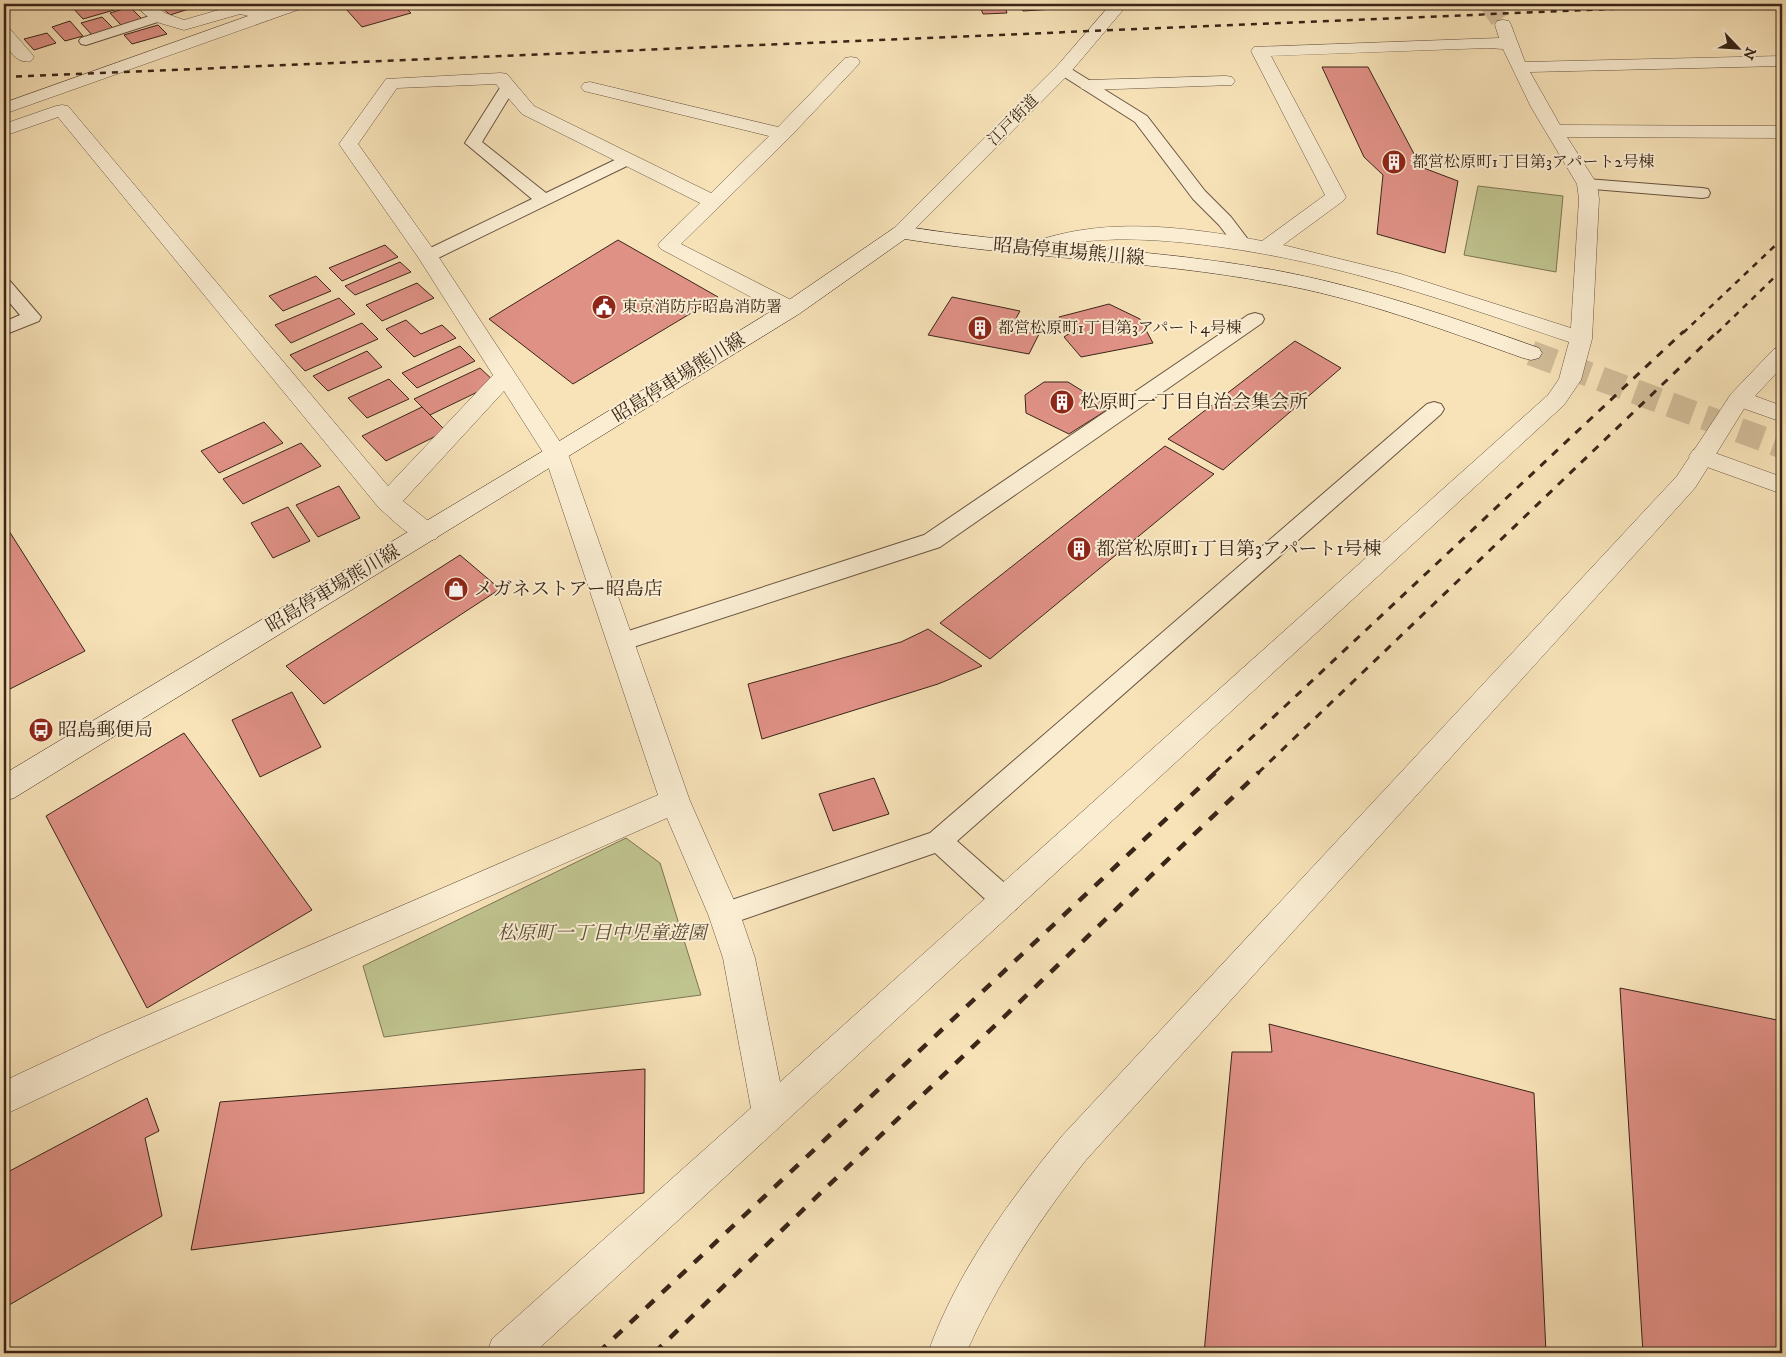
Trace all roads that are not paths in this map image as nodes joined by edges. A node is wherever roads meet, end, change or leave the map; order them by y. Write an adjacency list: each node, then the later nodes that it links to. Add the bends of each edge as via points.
1 (140, 4): 5 (street)
2 (297, 4): 4 (street)
3 (1120, 4): 12 (street, 江戸街道)
4 (266, 15): 5 (street, via 239,9 184,25); 17 (street)
5 (159, 17): 7 (lane)
6 (4, 32): 8 (street)
7 (86, 41)
8 (25, 58)
9 (1782, 61): 11 (street)
10 (851, 62): 21 (street)
11 (1519, 67): 19 (street); 29 (street, via 1506,34 1488,42 1260,51 1336,197)
12 (1063, 70): 14 (lane); 27 (street, 江戸街道)
13 (1226, 81): 14 (street)
14 (1088, 85): 28 (lane, via 1141,119 1199,196)
15 (508, 86): 22 (street, via 528,110); 25 (lane, via 472,143); 31 (street, via 501,78 392,83 348,144)
16 (590, 87): 21 (street)
17 (4, 109)
18 (4, 130): 46 (street, via 62,110)
19 (1554, 130): 20 (street); 23 (street)
20 (1782, 132)
21 (782, 134): 26 (street)
22 (628, 160): 25 (lane); 26 (street)
23 (1587, 184): 24 (lane); 36 (street, via 1589,199)
24 (1702, 193)
25 (544, 200): 31 (lane)
26 (714, 202): 33 (street, via 668,245)
27 (901, 232): 30 (street, 昭島停車場熊川線); 33 (street, 昭島停車場熊川線)
28 (1241, 242): 29 (street); 30 (street, via 1167,234 1087,235)
29 (1268, 246): 36 (street, via 1401,279)
30 (1029, 249): 37 (street, 昭島停車場熊川線, via 1224,268 1306,282 1408,309)
31 (428, 256): 39 (street)
32 (4, 285): 35 (lane, via 32,317)
33 (791, 309): 43 (street, 昭島停車場熊川線)
34 (1255, 319): 48 (lane, via 932,541)
35 (4, 329)
36 (1581, 339): 52 (street, via 1570,380 1556,400)
37 (1531, 353)
38 (1782, 354): 40 (street)
39 (506, 375): 43 (street); 46 (street)
40 (1739, 399): 42 (street); 44 (street)
41 (1434, 409): 51 (lane)
42 (1782, 414)
43 (556, 454): 47 (street, 昭島停車場熊川線); 48 (street)
44 (1701, 456): 45 (street); 57 (street, via 1686,482 1074,1148 1009,1236 983,1279)
45 (1782, 486)
46 (388, 502): 47 (street)
47 (427, 533): 49 (street, 昭島停車場熊川線)
48 (621, 642): 50 (street)
49 (4, 789)
50 (675, 801): 53 (street); 54 (street, via 114,1046)
51 (938, 841): 52 (lane); 53 (lane)
52 (1006, 901): 55 (street)
53 (724, 914): 55 (street, via 738,958)
54 (4, 1098)
55 (769, 1114): 56 (street)
56 (506, 1353)
57 (947, 1353)

